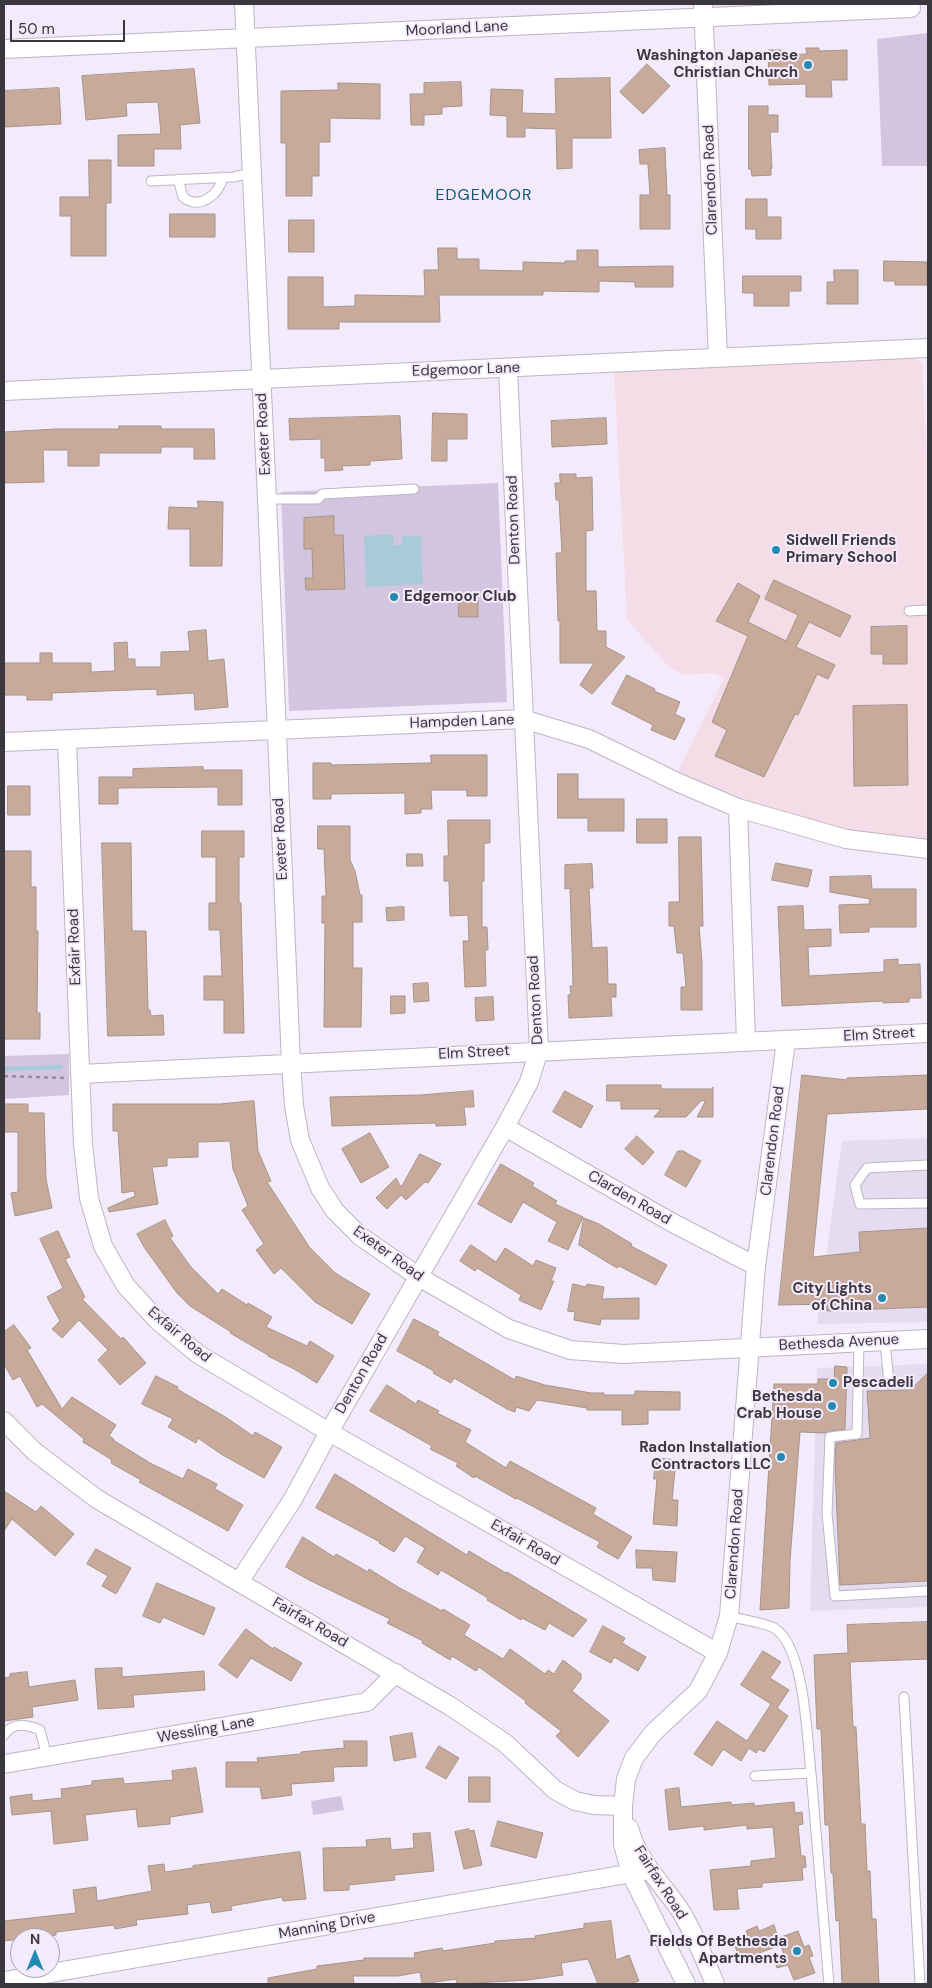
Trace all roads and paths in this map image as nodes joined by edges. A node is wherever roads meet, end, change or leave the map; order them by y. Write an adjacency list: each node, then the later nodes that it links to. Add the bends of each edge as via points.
1 (244, 4): 4 (street, Exeter Road)
2 (911, 8): 3 (street, Moorland Lane)
3 (703, 10): 4 (street, Moorland Lane); 11 (street, Clarendon Road)
4 (245, 39): 5 (street, Moorland Lane); 6 (street, Exeter Road)
5 (4, 49)
6 (252, 173): 7 (lane); 13 (street, Exeter Road)
7 (223, 177): 8 (lane); 8 (lane, via 212,197 201,202 183,196)
8 (178, 179): 9 (lane)
9 (152, 181)
10 (928, 348): 11 (street, Edgemoor Lane)
11 (718, 357): 12 (street, Edgemoor Lane)
12 (508, 368): 13 (street, Edgemoor Lane); 19 (street, Denton Road)
13 (262, 379): 14 (street, Edgemoor Lane); 16 (street, Exeter Road)
14 (4, 390)
15 (414, 489): 16 (lane, via 322,494 318,499)
16 (267, 500): 20 (street, Exeter Road)
17 (928, 610): 18 (lane)
18 (909, 611)
19 (523, 719): 20 (street, Hampden Lane); 23 (street, Hampden Lane, via 588,739); 28 (street, Denton Road)
20 (276, 730): 21 (street, Hampden Lane); 29 (street, Exeter Road)
21 (67, 740): 22 (street, Hampden Lane); 30 (street, Exfair Road)
22 (4, 742)
23 (738, 808): 24 (street, Hampden Lane, via 846,839); 26 (street)
24 (928, 849)
25 (928, 1033): 27 (street, Elm Street)
26 (746, 1041): 27 (street, Elm Street); 28 (street, Elm Street)
27 (786, 1041): 35 (street, Clarendon Road)
28 (539, 1050): 29 (street, Elm Street); 32 (street, Denton Road, via 529,1082)
29 (291, 1062): 30 (street, Elm Street); 36 (street, Exeter Road, via 300,1140 320,1188 335,1211 360,1236)
30 (80, 1074): 31 (path, via 69,1078); 43 (street, Exfair Road, via 90,1198 103,1246 126,1286 157,1320 198,1354)
31 (4, 1076)
32 (504, 1127): 35 (street, Clarden Road, via 671,1222); 36 (street, Denton Road)
33 (928, 1165): 34 (lane, via 867,1168 855,1184 860,1204)
34 (928, 1203)
35 (756, 1266): 40 (street, Clarendon Road)
36 (419, 1277): 40 (street, Exeter Road, via 509,1329 570,1350 624,1354); 43 (street, Denton Road)
37 (928, 1339): 38 (street, Bethesda Avenue)
38 (885, 1341): 39 (street, Bethesda Avenue); 41 (lane)
39 (859, 1342): 40 (street, Bethesda Avenue); 45 (lane, via 857,1434 830,1437 827,1512 835,1596)
40 (749, 1348): 46 (street, Clarendon Road)
41 (889, 1384)
42 (4, 1421): 44 (street, Fairfax Road, via 35,1452 97,1499)
43 (329, 1432): 44 (street, Denton Road, via 292,1499); 47 (street, Exfair Road)
44 (239, 1582): 48 (street, Fairfax Road)
45 (928, 1591)
46 (729, 1616): 47 (street, Clarendon Road); 53 (lane, via 774,1628 790,1645 800,1678)
47 (718, 1653): 55 (street, Clarendon Road, via 698,1691 653,1734 634,1758 626,1779)
48 (396, 1673): 51 (street, Wessling Lane, via 367,1702); 55 (street, Fairfax Road, via 504,1744 555,1790 575,1801 594,1806)
49 (904, 1697): 62 (lane)
50 (4, 1735): 51 (lane, via 8,1729 26,1724 40,1730)
51 (48, 1757): 52 (street, Wessling Lane)
52 (4, 1764)
53 (811, 1773): 54 (lane); 61 (lane)
54 (755, 1776)
55 (622, 1806): 56 (street, Fairfax Road, via 632,1841); 57 (street, Fairfax Road, via 623,1844)
56 (650, 1870): 57 (street, Manning Drive); 60 (street, Fairfax Road, via 679,1909)
57 (631, 1874): 58 (street, Manning Drive); 59 (street, Fairfax Road)
58 (4, 1981)
59 (686, 1984)
60 (715, 1984)
61 (829, 1984)
62 (920, 1984)

